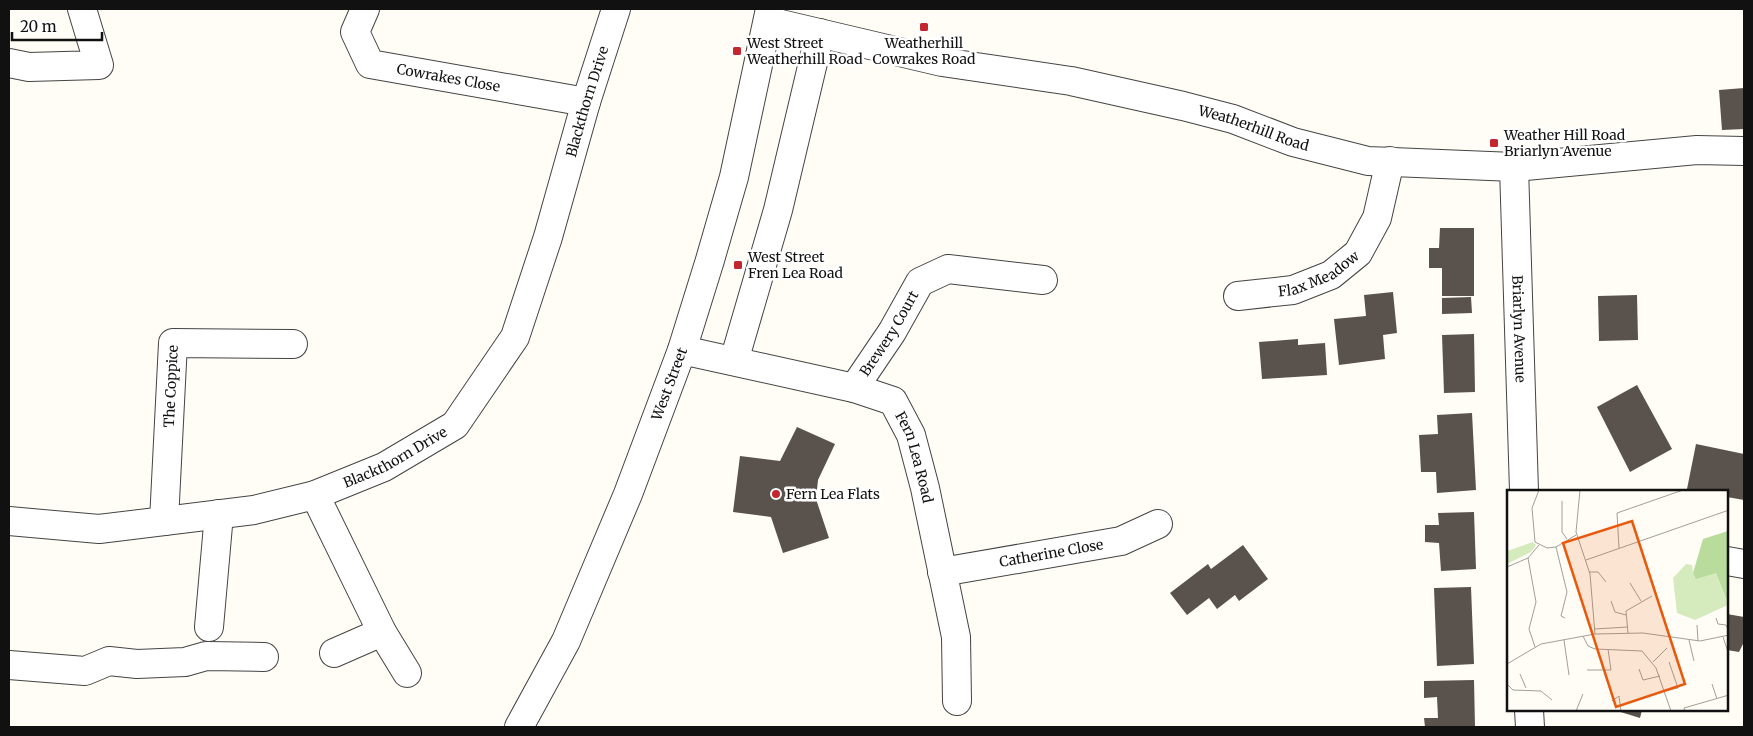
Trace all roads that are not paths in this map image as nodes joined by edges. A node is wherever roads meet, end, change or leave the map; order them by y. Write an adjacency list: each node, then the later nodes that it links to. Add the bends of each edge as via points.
1 (82, 9): 6 (street, via 99,65 29,68)
2 (365, 9): 7 (street, Cowrakes Close, via 355,32 370,64)
3 (616, 9): 7 (street, Blackthorn Drive)
4 (769, 15): 5 (street, Weatherhill Road); 14 (street, West Street, via 734,177)
5 (820, 33): 9 (street, Weatherhill Road, via 942,62 1071,81 1233,119 1293,142 1368,160); 15 (street, via 778,210)
6 (9, 63)
7 (586, 102): 18 (street, Blackthorn Drive, via 548,237 514,337 455,426 384,466)
8 (1744, 151): 10 (street, Weatherhill Road, via 1697,150)
9 (1390, 161): 10 (street, Weatherhill Road); 12 (street, Flax Meadow, via 1377,218 1358,253 1331,275 1292,290)
10 (1514, 167): 17 (street, Briarlyn Avenue)
11 (1043, 280): 16 (street, Brewery Court, via 948,269 920,282 892,332)
12 (1238, 296)
13 (293, 344): 21 (street, The Coppice, via 173,343)
14 (682, 350): 15 (street, Fern Lea Road); 34 (street, West Street, via 628,494 566,641)
15 (734, 361): 16 (street, Fern Lea Road)
16 (854, 388): 25 (street, Fern Lea Road, via 893,401 910,435 925,488)
17 (1524, 490)
18 (315, 495): 19 (street, Blackthorn Drive, via 254,510); 27 (street)
19 (219, 514): 21 (street, Blackthorn Drive); 26 (street)
20 (9, 521): 21 (street, Blackthorn Drive, via 99,529)
21 (164, 521)
22 (1158, 524): 25 (street, Catherine Close, via 1121,541)
23 (1728, 561): 24 (street)
24 (1744, 564)
25 (942, 572): 32 (street, Fern Lea Road, via 956,637)
26 (209, 627)
27 (382, 632): 28 (street); 31 (street)
28 (334, 653)
29 (264, 657): 30 (street, via 206,656 185,662 137,664 109,661 85,671)
30 (9, 665)
31 (407, 673)
32 (957, 701)
33 (1529, 711): 35 (street)
34 (519, 727)
35 (1530, 727)

